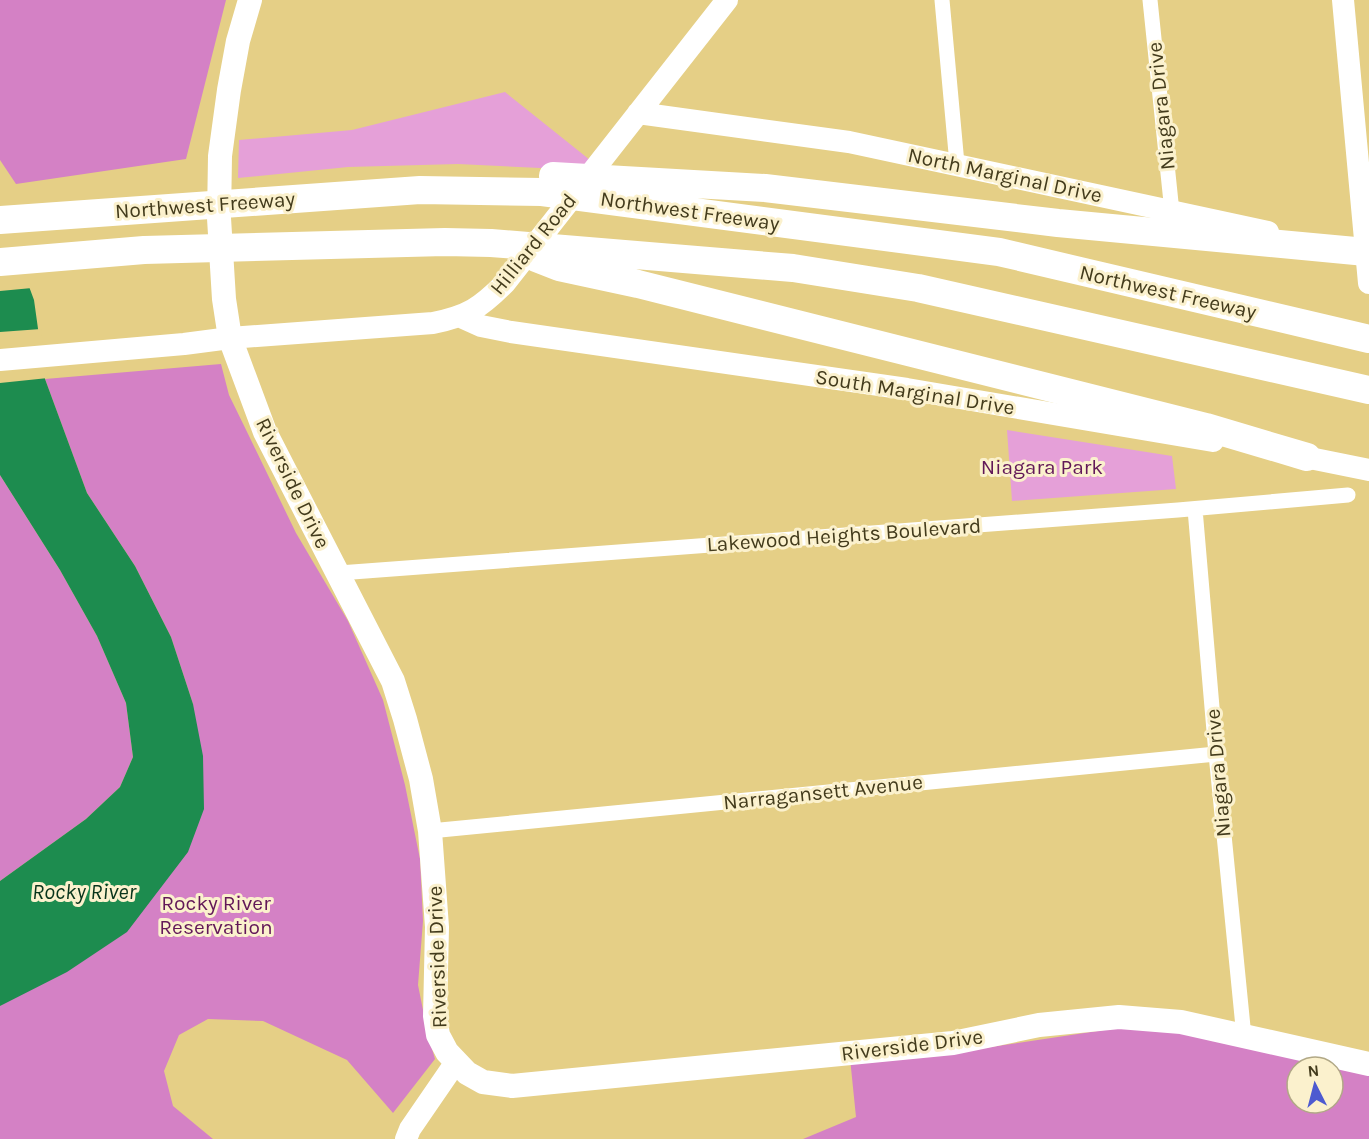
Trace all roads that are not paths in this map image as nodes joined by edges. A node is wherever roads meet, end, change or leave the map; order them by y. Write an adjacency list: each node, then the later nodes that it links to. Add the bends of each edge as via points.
1 (250, 0): 16 (main road, Riverside Drive, via 233,70 220,156 219,218)
2 (727, 0): 6 (main road, Hilliard Road)
3 (942, 0): 7 (street)
4 (1150, 0): 9 (street, Niagara Drive)
5 (1343, 0): 12 (main road)
6 (638, 113): 7 (main road, North Marginal Drive, via 849,142); 15 (main road, Hilliard Road, via 505,283 488,300)
7 (957, 164): 9 (main road, North Marginal Drive)
8 (177, 207): 10 (highway, Northwest Freeway); 12 (highway, via 333,184 433,175 542,176 765,188); 17 (highway, Northwest Freeway, via 420,190 542,192 999,252)
9 (1172, 212): 12 (main road, North Marginal Drive)
10 (0, 220)
11 (491, 243): 13 (highway, Northwest Freeway, via 144,250); 19 (highway, Northwest Freeway, via 794,268 918,288); 20 (highway, via 559,267 1195,424)
12 (1368, 260): 14 (main road)
13 (0, 262)
14 (1369, 283)
15 (461, 317): 16 (main road, Hilliard Road, via 433,323); 20 (main road, South Marginal Drive, via 511,332 907,389)
16 (230, 338): 18 (main road, Hilliard Road); 24 (main road, Riverside Drive, via 265,432)
17 (1369, 339)
18 (0, 360)
19 (1369, 390)
20 (1307, 457): 21 (main road, South Marginal Drive)
21 (1369, 470)
22 (1348, 495): 23 (street, Lakewood Heights Boulevard)
23 (1195, 509): 24 (street, Lakewood Heights Boulevard); 25 (street, Niagara Drive)
24 (339, 573): 26 (main road, Riverside Drive, via 393,681 421,779)
25 (1216, 754): 26 (street, Narragansett Avenue); 27 (street, Niagara Drive)
26 (430, 831): 28 (main road, Riverside Drive, via 437,927 435,1016 438,1035)
27 (1244, 1037): 28 (main road, Riverside Drive, via 1181,1022 1119,1017 1039,1025 953,1043 512,1086 483,1082); 29 (main road, Riverside Drive)
28 (456, 1062): 30 (main road)
29 (1369, 1064)
30 (406, 1139)

